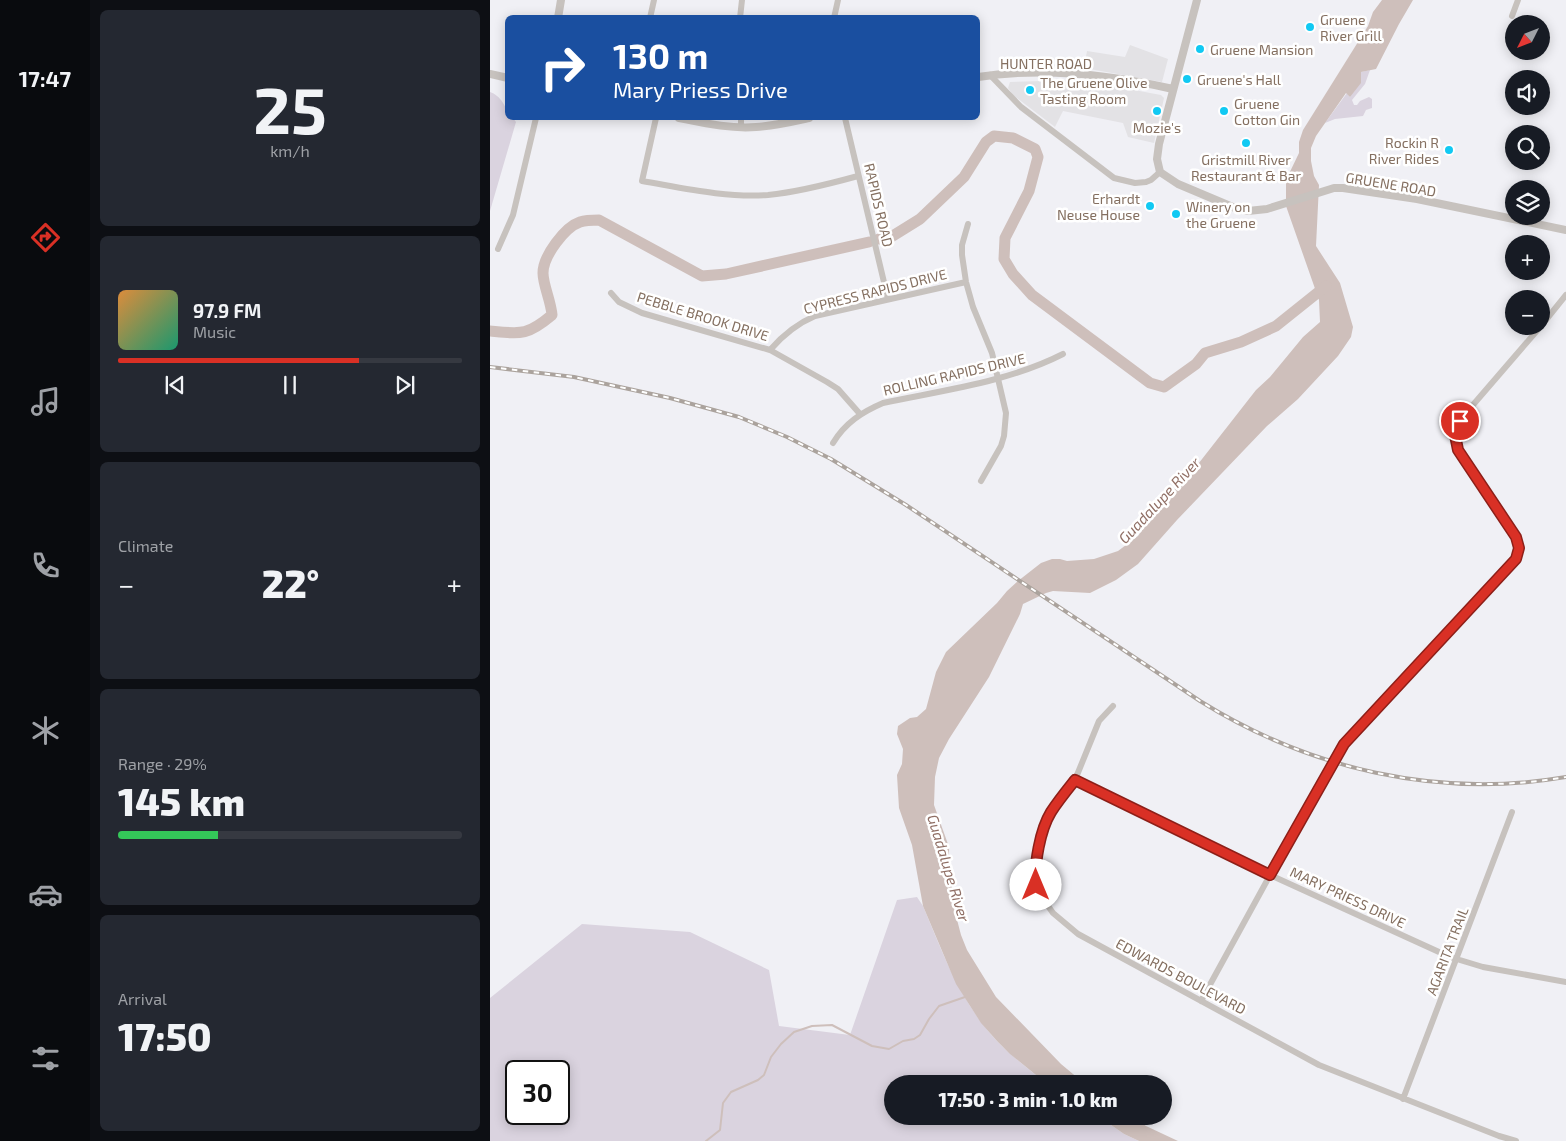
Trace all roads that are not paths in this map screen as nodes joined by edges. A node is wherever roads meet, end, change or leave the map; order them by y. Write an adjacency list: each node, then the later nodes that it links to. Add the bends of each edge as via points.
1 (562, 0): 7 (street)
2 (654, 0): 8 (street)
3 (742, 0): 9 (street)
4 (838, 0): 10 (street)
5 (1197, 0): 16 (street)
6 (1518, 0): 11 (street)
7 (559, 15)
8 (651, 15)
9 (740, 15)
10 (835, 15)
11 (1512, 15)
12 (490, 74): 14 (street)
13 (990, 75): 15 (street, HUNTER ROAD); 16 (street, HUNTER ROAD, via 1078,73); 24 (street, via 1021,107 1114,178 1146,182)
14 (505, 77)
15 (980, 77)
16 (1173, 89): 24 (street, via 1158,150 1157,167)
17 (536, 120): 28 (street, via 515,207)
18 (656, 120): 25 (street, via 642,180 706,192 751,195 797,191)
19 (691, 120): 23 (street)
20 (740, 120): 23 (street)
21 (799, 120): 23 (street)
22 (845, 120): 25 (street, RAPIDS ROAD)
23 (741, 127)
24 (1160, 172): 27 (street, GRUENE ROAD, via 1178,184 1248,211 1343,188 1417,199)
25 (858, 176): 32 (street, RAPIDS ROAD)
26 (968, 224): 29 (street, via 962,250)
27 (1566, 230)
28 (498, 249)
29 (966, 282): 32 (street, CYPRESS RAPIDS DRIVE); 37 (street)
30 (611, 293): 35 (street, PEBBLE BROOK DRIVE, via 618,302 642,313)
31 (1566, 296): 33 (street)
32 (888, 299): 35 (street, CYPRESS RAPIDS DRIVE, via 805,320 788,330)
33 (1550, 315)
34 (1533, 335): 44 (street, via 1466,413 1455,435 1458,450 1516,537 1519,548 1516,559 1344,744)
35 (770, 350): 38 (street, PEBBLE BROOK DRIVE, via 838,389)
36 (1063, 354): 37 (street, ROLLING RAPIDS DRIVE, via 1038,366)
37 (998, 378): 38 (street, ROLLING RAPIDS DRIVE, via 883,403); 40 (street, via 1006,413 1004,436)
38 (860, 414): 39 (street, ROLLING RAPIDS DRIVE, via 840,430)
39 (833, 443)
40 (981, 480)
41 (1112, 706): 42 (street, EDWARDS BOULEVARD, via 1099,721)
42 (1075, 780): 44 (street, MARY PRIESS DRIVE); 47 (street, EDWARDS BOULEVARD, via 1050,813 1038,851 1036,877 1041,896 1057,917 1078,934)
43 (1512, 812): 45 (street, AGARITA TRAIL)
44 (1270, 875): 45 (street, MARY PRIESS DRIVE); 47 (street)
45 (1457, 960): 46 (street, MARY PRIESS DRIVE); 48 (street, AGARITA TRAIL)
46 (1566, 982)
47 (1201, 1001): 48 (street, EDWARDS BOULEVARD, via 1319,1065)
48 (1403, 1098): 49 (street, EDWARDS BOULEVARD)
49 (1516, 1141)

